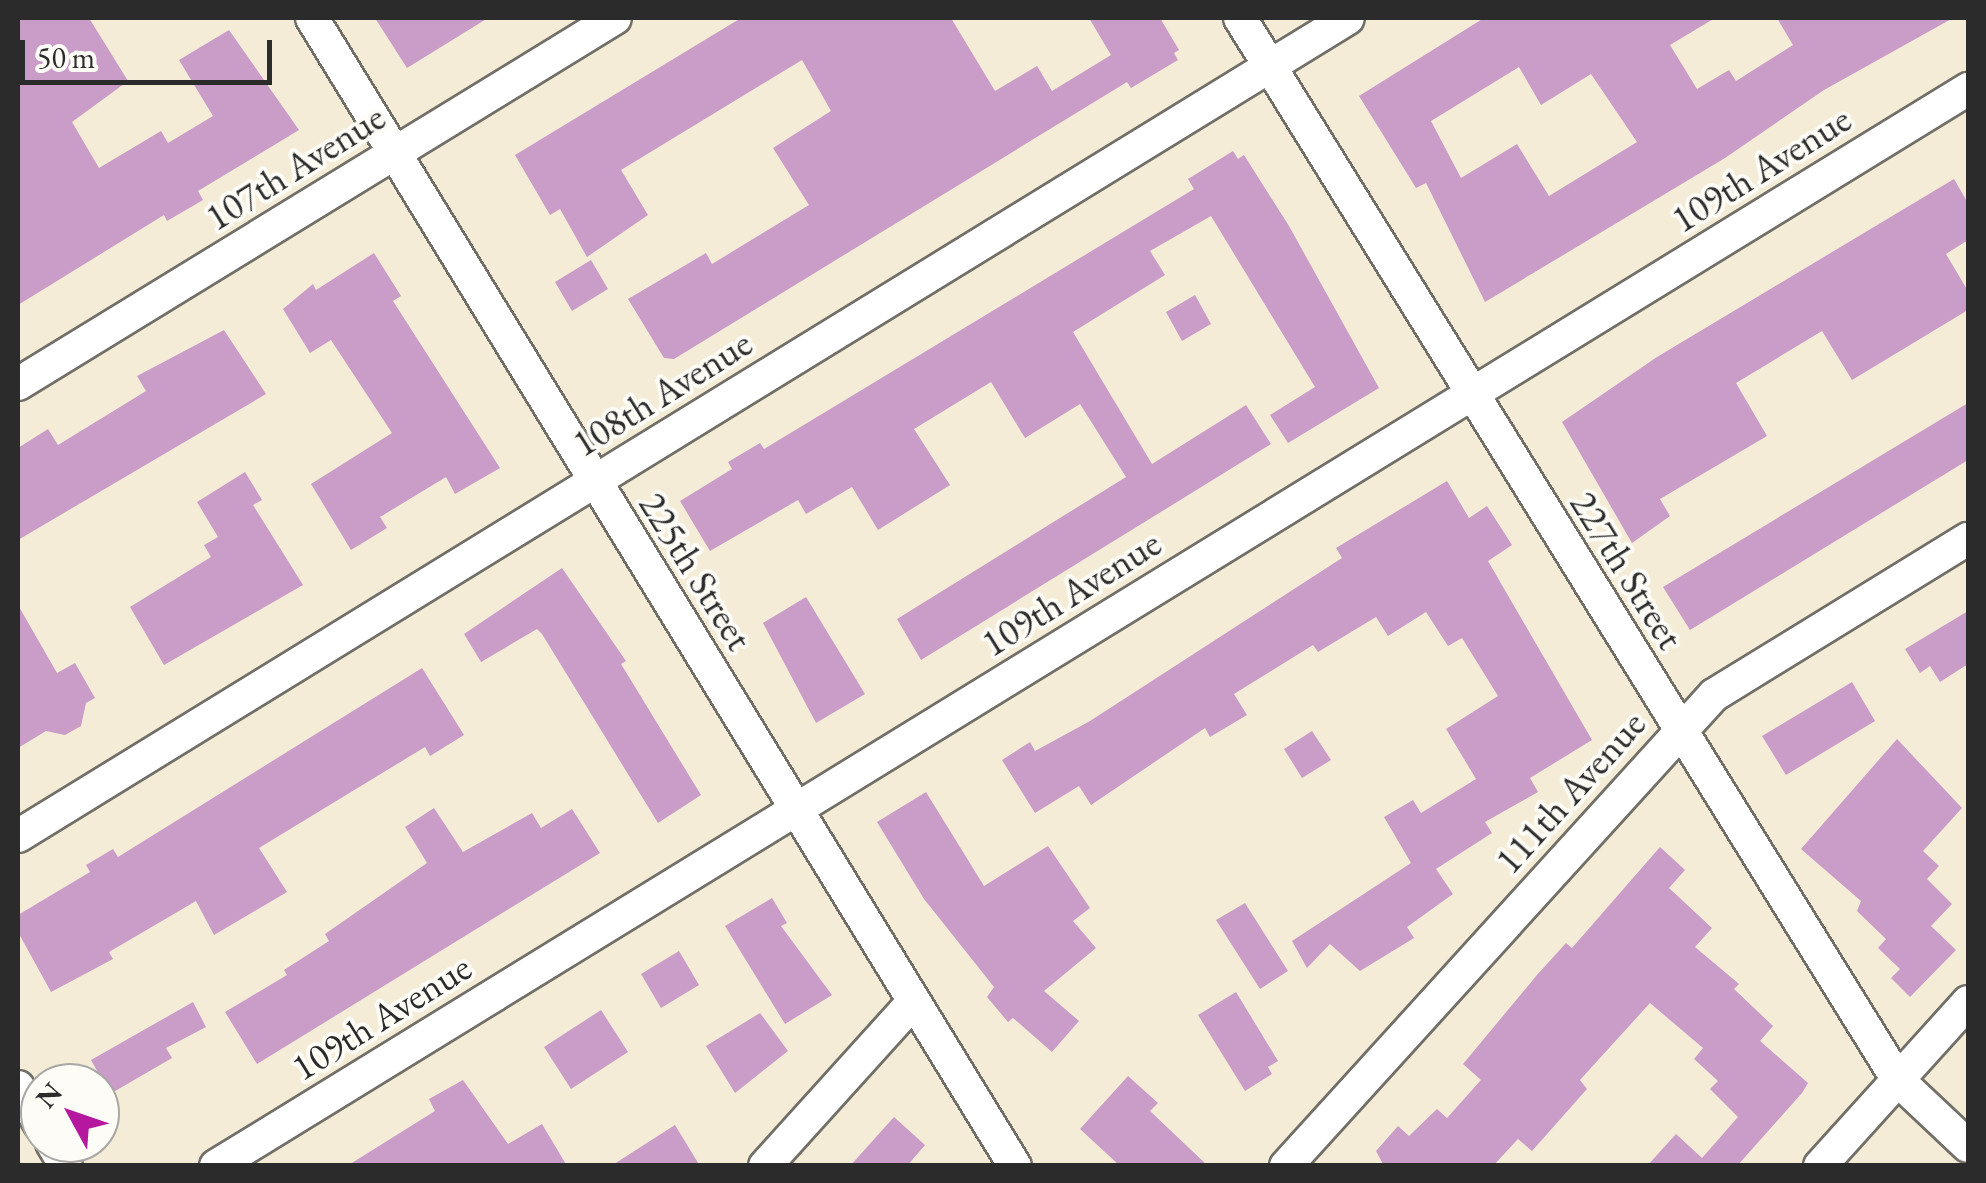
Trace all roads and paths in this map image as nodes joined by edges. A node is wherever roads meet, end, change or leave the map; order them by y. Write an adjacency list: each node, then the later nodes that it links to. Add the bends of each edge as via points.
1 (312, 18): 7 (street, 225th Street)
2 (615, 18): 7 (street, 107th Avenue)
3 (1240, 18): 5 (street, 227th Street)
4 (1348, 18): 5 (street, 108th Avenue)
5 (1270, 66): 9 (street, 227th Street); 10 (street, 108th Avenue)
6 (1968, 88): 9 (street, 109th Avenue)
7 (396, 152): 8 (street, 107th Avenue); 10 (street, 225th Street)
8 (18, 384)
9 (1472, 394): 12 (street, 227th Street); 13 (street, 109th Avenue)
10 (594, 482): 13 (street, 225th Street); 14 (street, 108th Avenue)
11 (1968, 539): 12 (street, 111th Avenue, via 1714,695)
12 (1679, 732): 17 (street, 227th Street); 22 (street, 111th Avenue)
13 (796, 809): 15 (street, 225th Street); 19 (street, 109th Avenue)
14 (18, 836)
15 (914, 1001): 20 (street); 21 (street, 225th Street)
16 (1968, 1002): 17 (street)
17 (1898, 1080): 18 (street, 227th Street); 23 (street)
18 (1968, 1146)
19 (216, 1166)
20 (765, 1166)
21 (1016, 1166)
22 (1286, 1166)
23 (1820, 1166)

